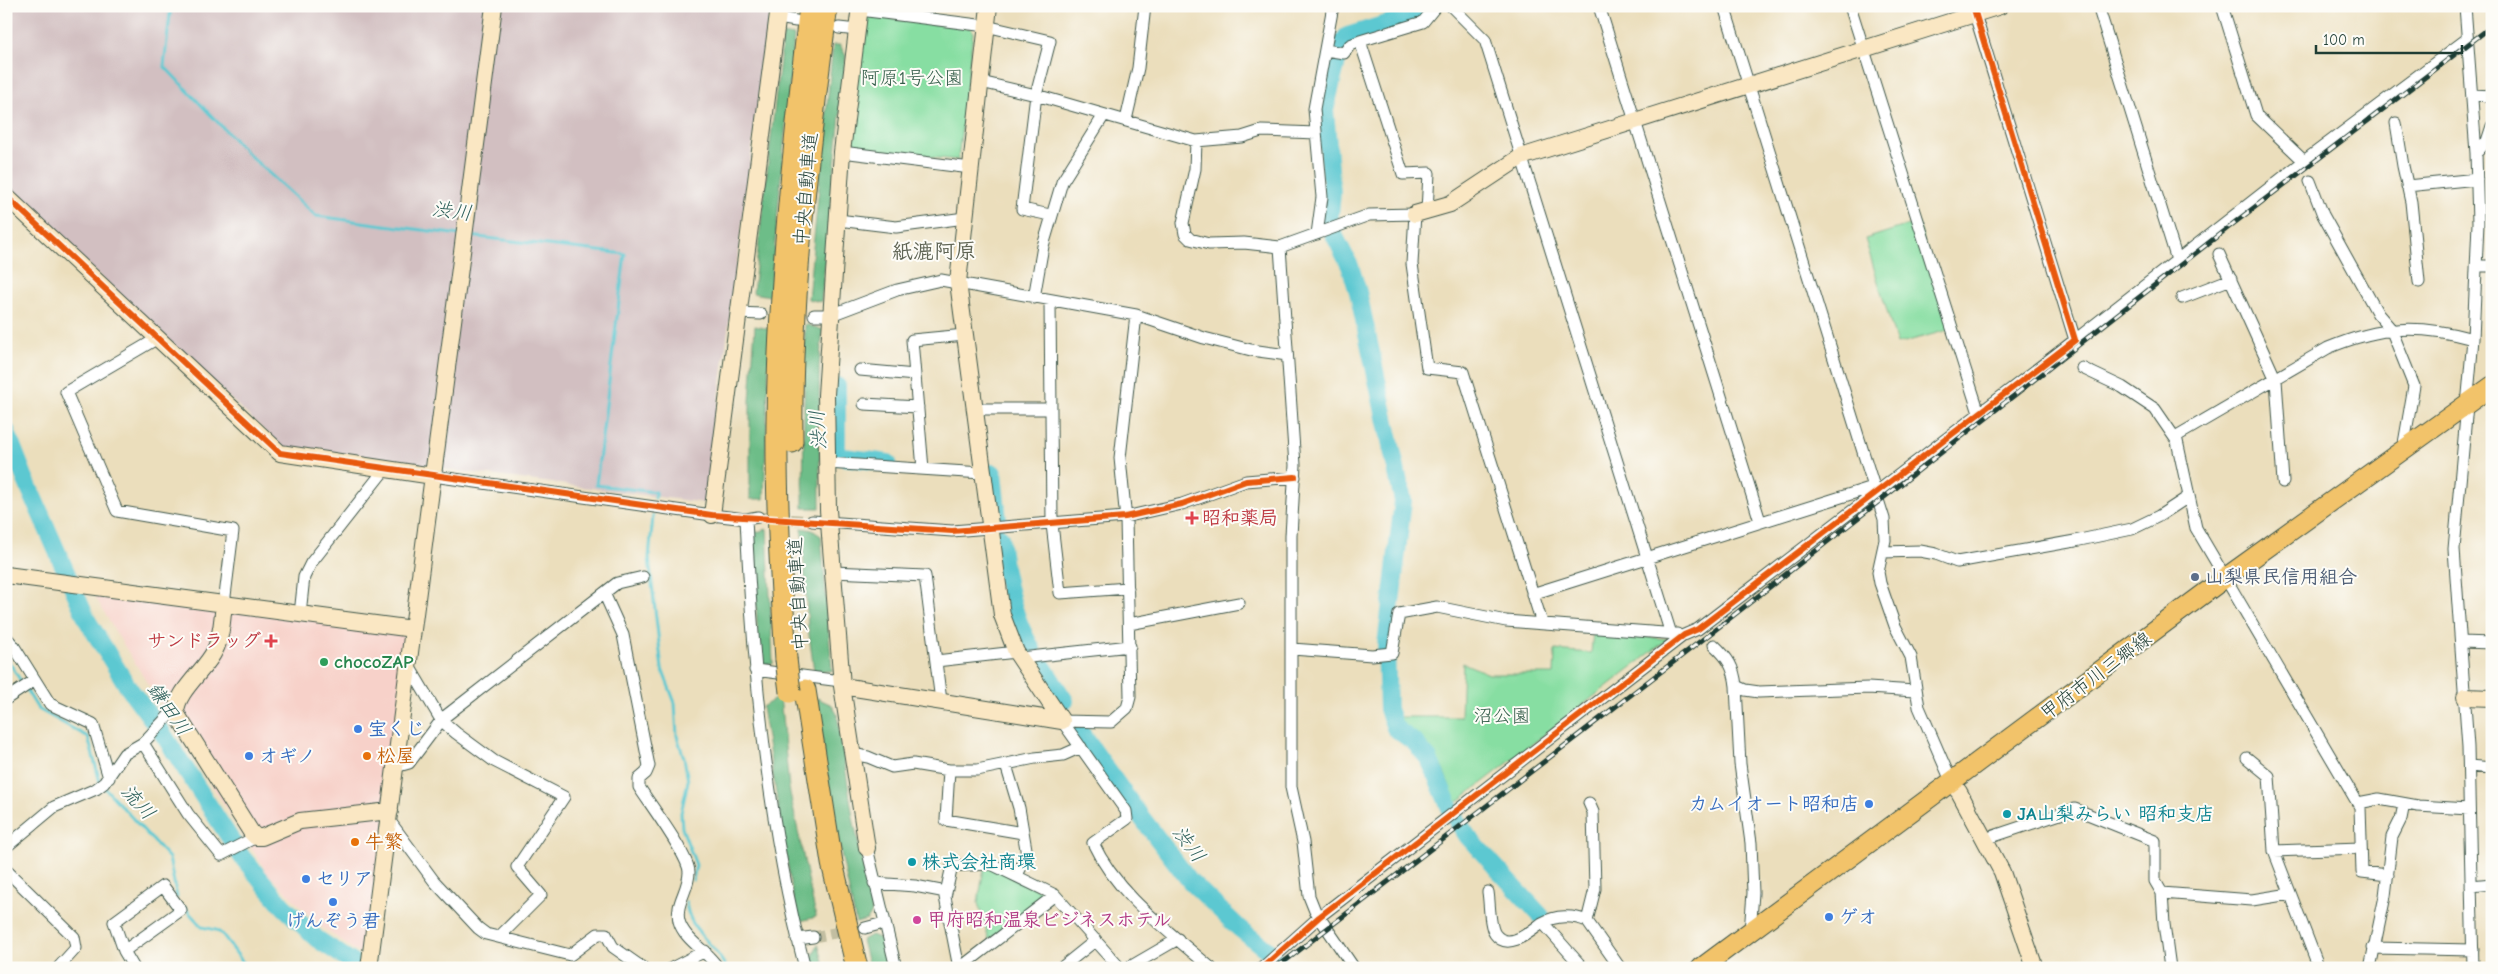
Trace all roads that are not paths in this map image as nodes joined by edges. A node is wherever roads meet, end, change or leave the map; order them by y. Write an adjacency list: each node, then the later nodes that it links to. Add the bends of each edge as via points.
1 (494, 6): 93 (street)
2 (810, 6): 131 (highway, 中央自動車道, via 792,170 777,421 779,545)
3 (826, 6): 131 (highway, 中央自動車道, via 798,284 792,423)
4 (989, 6): 21 (street)
5 (1145, 6): 34 (street, via 1138,68)
6 (1333, 6): 27 (street)
7 (1436, 6): 25 (street, via 1423,22)
8 (1451, 6): 42 (street, via 1485,40)
9 (1599, 6): 35 (street)
10 (1724, 6): 29 (street)
11 (1850, 6): 26 (street)
12 (2000, 6): 17 (street)
13 (2098, 6): 56 (street)
14 (2222, 6): 43 (street, via 2256,115)
15 (2465, 6): 24 (street)
16 (860, 8): 19 (street); 23 (street)
17 (1974, 10): 26 (street); 74 (street)
18 (778, 12): 20 (street); 65 (street)
19 (926, 12): 21 (street)
20 (796, 22)
21 (986, 26): 28 (street); 30 (street, via 1050,41)
22 (839, 28): 23 (street)
23 (857, 30): 40 (street)
24 (2467, 39): 31 (street); 43 (street)
25 (1360, 41): 27 (street, via 1350,45 1344,54); 49 (street, via 1403,174 1429,173)
26 (1863, 49): 29 (street); 86 (street)
27 (1325, 50): 38 (street, via 1314,109)
28 (981, 82): 30 (street); 44 (street)
29 (1749, 86): 35 (street); 96 (street)
30 (1036, 95): 33 (street); 50 (street, via 1022,210)
31 (2472, 95): 32 (street); 41 (street)
32 (2492, 96)
33 (1104, 115): 34 (street); 50 (street, via 1062,182)
34 (1126, 120): 39 (street)
35 (1635, 122): 42 (street); 103 (street)
36 (2396, 123): 47 (street)
37 (2492, 126): 41 (street, via 2487,141)
38 (1316, 133): 39 (street, via 1261,131 1242,137); 53 (street, via 1322,197)
39 (1196, 141): 54 (street, via 1195,169 1183,223 1184,234 1209,244)
40 (842, 152): 44 (street); 52 (street)
41 (2476, 153): 45 (street)
42 (1521, 157): 49 (street, via 1450,204); 108 (street)
43 (2304, 161): 56 (street)
44 (971, 168): 51 (street)
45 (2477, 179): 47 (street); 57 (street)
46 (2310, 181): 70 (street, via 2327,223 2378,314)
47 (2407, 186): 61 (street)
48 (6, 196): 72 (street)
49 (1421, 212): 53 (street, via 1369,215); 115 (street, via 1412,264 1427,368 1464,372)
50 (1050, 215): 62 (street)
51 (965, 218): 52 (street, via 896,227); 60 (street)
52 (838, 220): 68 (street)
53 (1317, 234): 54 (street)
54 (1280, 246): 75 (street)
55 (2220, 254): 59 (street)
56 (2177, 260): 74 (street)
57 (2476, 266): 58 (street); 73 (street)
58 (2492, 266)
59 (2231, 280): 63 (street); 79 (street)
60 (958, 282): 62 (street); 68 (street, via 941,280 897,290); 71 (street)
61 (2419, 282)
62 (1034, 298): 64 (street)
63 (2182, 298)
64 (1050, 301): 69 (street); 85 (street)
65 (738, 313): 66 (street); 98 (street)
66 (761, 314)
67 (814, 315): 68 (street)
68 (831, 315): 89 (street, via 826,395)
69 (1136, 315): 75 (street, via 1232,345); 100 (street, via 1120,458)
70 (2392, 329): 73 (street, via 2426,328); 79 (street, via 2328,348); 88 (street, via 2414,386)
71 (964, 335): 78 (street, via 912,340); 84 (street)
72 (158, 338): 90 (street, via 280,453); 117 (street, via 66,392 117,511 233,531)
73 (2473, 339): 81 (street)
74 (2076, 340): 86 (street)
75 (1287, 355): 94 (street)
76 (2082, 368): 87 (street, via 2122,387 2155,409)
77 (860, 370): 78 (street)
78 (915, 374): 83 (street)
79 (2276, 380): 87 (street); 95 (street)
80 (2492, 386): 81 (main road, 甲府市川三郷線)
81 (2468, 403): 88 (main road, 甲府市川三郷線); 125 (street, via 2454,550)
82 (864, 404): 83 (street)
83 (918, 407): 91 (street)
84 (974, 409): 85 (street); 92 (street)
85 (1051, 409): 105 (street)
86 (1978, 413): 96 (street)
87 (2175, 438): 97 (street)
88 (2403, 448): 112 (main road, 甲府市川三郷線)
89 (827, 463): 91 (street); 104 (street)
90 (385, 469): 93 (street); 118 (street, via 311,563 304,577)
91 (923, 469): 92 (street)
92 (982, 473): 106 (street)
93 (433, 476): 98 (street); 121 (street)
94 (1295, 477): 100 (street, via 1246,481 1182,504); 129 (street, via 1291,536)
95 (2283, 482)
96 (1874, 489): 103 (street); 107 (street, via 1884,519); 123 (street)
97 (2188, 497): 107 (street, via 2160,516 2132,529 2075,541 1957,562 1920,551); 112 (street, via 2196,528)
98 (712, 515): 101 (street)
99 (758, 517): 101 (street)
100 (1125, 517): 105 (street); 113 (street)
101 (746, 519): 134 (street)
102 (812, 520): 104 (street)
103 (1760, 521): 108 (street)
104 (829, 523): 106 (street, via 952,531); 109 (street)
105 (1052, 524): 106 (street); 113 (street, via 1060,592)
106 (989, 529): 130 (street, via 1002,614)
107 (1882, 552): 139 (street, via 1878,572 1880,583 1895,626 1911,657)
108 (1647, 557): 115 (street); 122 (street)
109 (833, 572): 132 (street, via 925,576); 136 (street)
110 (6, 575): 117 (street)
111 (643, 577): 114 (street, via 617,583)
112 (2225, 578): 157 (main road, 甲府市川三郷線); 158 (street)
113 (1128, 588): 120 (street)
114 (604, 593): 145 (street); 195 (street, via 624,635 649,766 639,779 638,787 684,857 689,871 680,900 680,922 686,934)
115 (1532, 594): 119 (street)
116 (1239, 603): 120 (street)
117 (224, 604): 118 (street); 144 (street, via 215,651 178,700)
118 (300, 614): 121 (street)
119 (1542, 623): 122 (street); 129 (street, via 1506,621 1437,607 1399,614 1392,653 1372,655)
120 (1129, 624): 128 (street)
121 (413, 629): 133 (street)
122 (1671, 634): 123 (street)
123 (1689, 636): 181 (street)
124 (6, 637): 135 (street)
125 (2461, 642): 126 (street); 140 (street)
126 (2492, 643)
127 (1714, 644): 137 (street, via 1730,660)
128 (1130, 646): 130 (street); 146 (street, via 1127,708 1111,722)
129 (1292, 649): 181 (street, via 1292,787 1309,896)
130 (1018, 655): 132 (street); 146 (street)
131 (794, 658): 138 (highway, 中央自動車道, bridge)
132 (936, 661): 143 (street)
133 (408, 666): 145 (street); 152 (street)
134 (755, 670): 136 (street); 189 (street, via 775,830)
135 (35, 680): 142 (street); 156 (street, via 50,704 93,724)
136 (842, 683): 143 (street); 149 (street)
137 (1736, 686): 139 (street, via 1759,692 1868,688); 186 (street, via 1740,764 1751,843 1753,893)
138 (797, 691): 204 (highway, 中央自動車道, via 818,866); 205 (highway, 中央自動車道)
139 (1915, 691): 157 (street)
140 (2465, 697): 141 (street); 153 (street)
141 (2492, 698)
142 (6, 699)
143 (941, 701): 146 (street)
144 (176, 708): 147 (street); 164 (street, via 178,718)
145 (442, 720): 152 (street, via 409,762); 188 (street, via 494,761 564,797 517,867 542,895)
146 (1062, 721): 148 (street)
147 (145, 741): 156 (street, via 124,754); 164 (street, via 188,814 220,855)
148 (1080, 747): 151 (street, via 1063,755); 190 (street, via 1126,811 1128,819 1093,843 1101,860 1138,904)
149 (852, 754): 155 (street, via 892,767 912,764); 167 (street)
150 (2247, 758): 169 (street, via 2269,776)
151 (1006, 765): 155 (street); 163 (street)
152 (395, 766): 162 (street)
153 (2469, 766): 154 (street); 161 (street)
154 (2492, 768)
155 (949, 770): 163 (street, via 946,820)
156 (109, 778): 166 (street, via 96,789 54,807)
157 (1952, 783): 165 (street); 186 (main road, 甲府市川三郷線)
158 (2358, 803): 160 (street, via 2379,799); 168 (street)
159 (1590, 804): 182 (street, via 1593,812 1595,889)
160 (2404, 804): 161 (street); 172 (street, via 2392,837)
161 (2469, 809): 175 (street)
162 (389, 815): 164 (street, via 300,821); 188 (street, via 455,906 486,934); 197 (street)
163 (1024, 833): 171 (street, via 1027,855)
164 (252, 839)
165 (1985, 839): 178 (street, via 2075,808 2155,841 2156,881); 216 (street, via 2002,872)
166 (6, 847)
167 (866, 848): 173 (street)
168 (2361, 848): 169 (street); 172 (street, via 2362,872)
169 (2274, 851): 179 (street)
170 (6, 870): 198 (street, via 74,937 76,948)
171 (1017, 875): 176 (street, via 992,864 952,866); 180 (street)
172 (2388, 875): 192 (street)
173 (874, 883): 176 (street); 183 (street)
174 (2492, 884): 175 (street)
175 (2471, 886): 193 (street)
176 (946, 892): 207 (street)
177 (1488, 892): 184 (street, via 1494,933 1500,939 1521,938)
178 (2162, 893): 179 (street, via 2252,900); 217 (street)
179 (2290, 894): 218 (street)
180 (1055, 895): 191 (street); 207 (street)
181 (1319, 917): 196 (street); 212 (street)
182 (1587, 921): 184 (street, via 1576,916); 214 (street)
183 (884, 923): 185 (street); 206 (street)
184 (1543, 923): 213 (street)
185 (865, 928)
186 (1750, 932): 215 (main road, 甲府市川三郷線)
187 (814, 936): 189 (street)
188 (499, 937): 200 (street, via 570,955 598,934 606,934 613,947)
189 (797, 939): 203 (street)
190 (1178, 939): 210 (street); 211 (street)
191 (1096, 940): 208 (street); 209 (street)
192 (2373, 948): 193 (street); 219 (street)
193 (2472, 950): 220 (street)
194 (124, 951): 194 (street, via 114,922 163,886 181,910); 199 (street)
195 (704, 951): 201 (street); 202 (street)
196 (1270, 961)
197 (370, 964)
198 (63, 966)
199 (134, 968)
200 (643, 968)
201 (672, 968)
202 (718, 968)
203 (805, 968)
204 (841, 968)
205 (857, 968)
206 (896, 968)
207 (960, 968)
208 (1061, 968)
209 (1120, 968)
210 (1128, 968)
211 (1211, 968)
212 (1354, 968)
213 (1584, 968)
214 (1620, 968)
215 (1701, 968)
216 (2035, 968)
217 (2170, 968)
218 (2318, 968)
219 (2370, 968)
220 (2473, 968)

